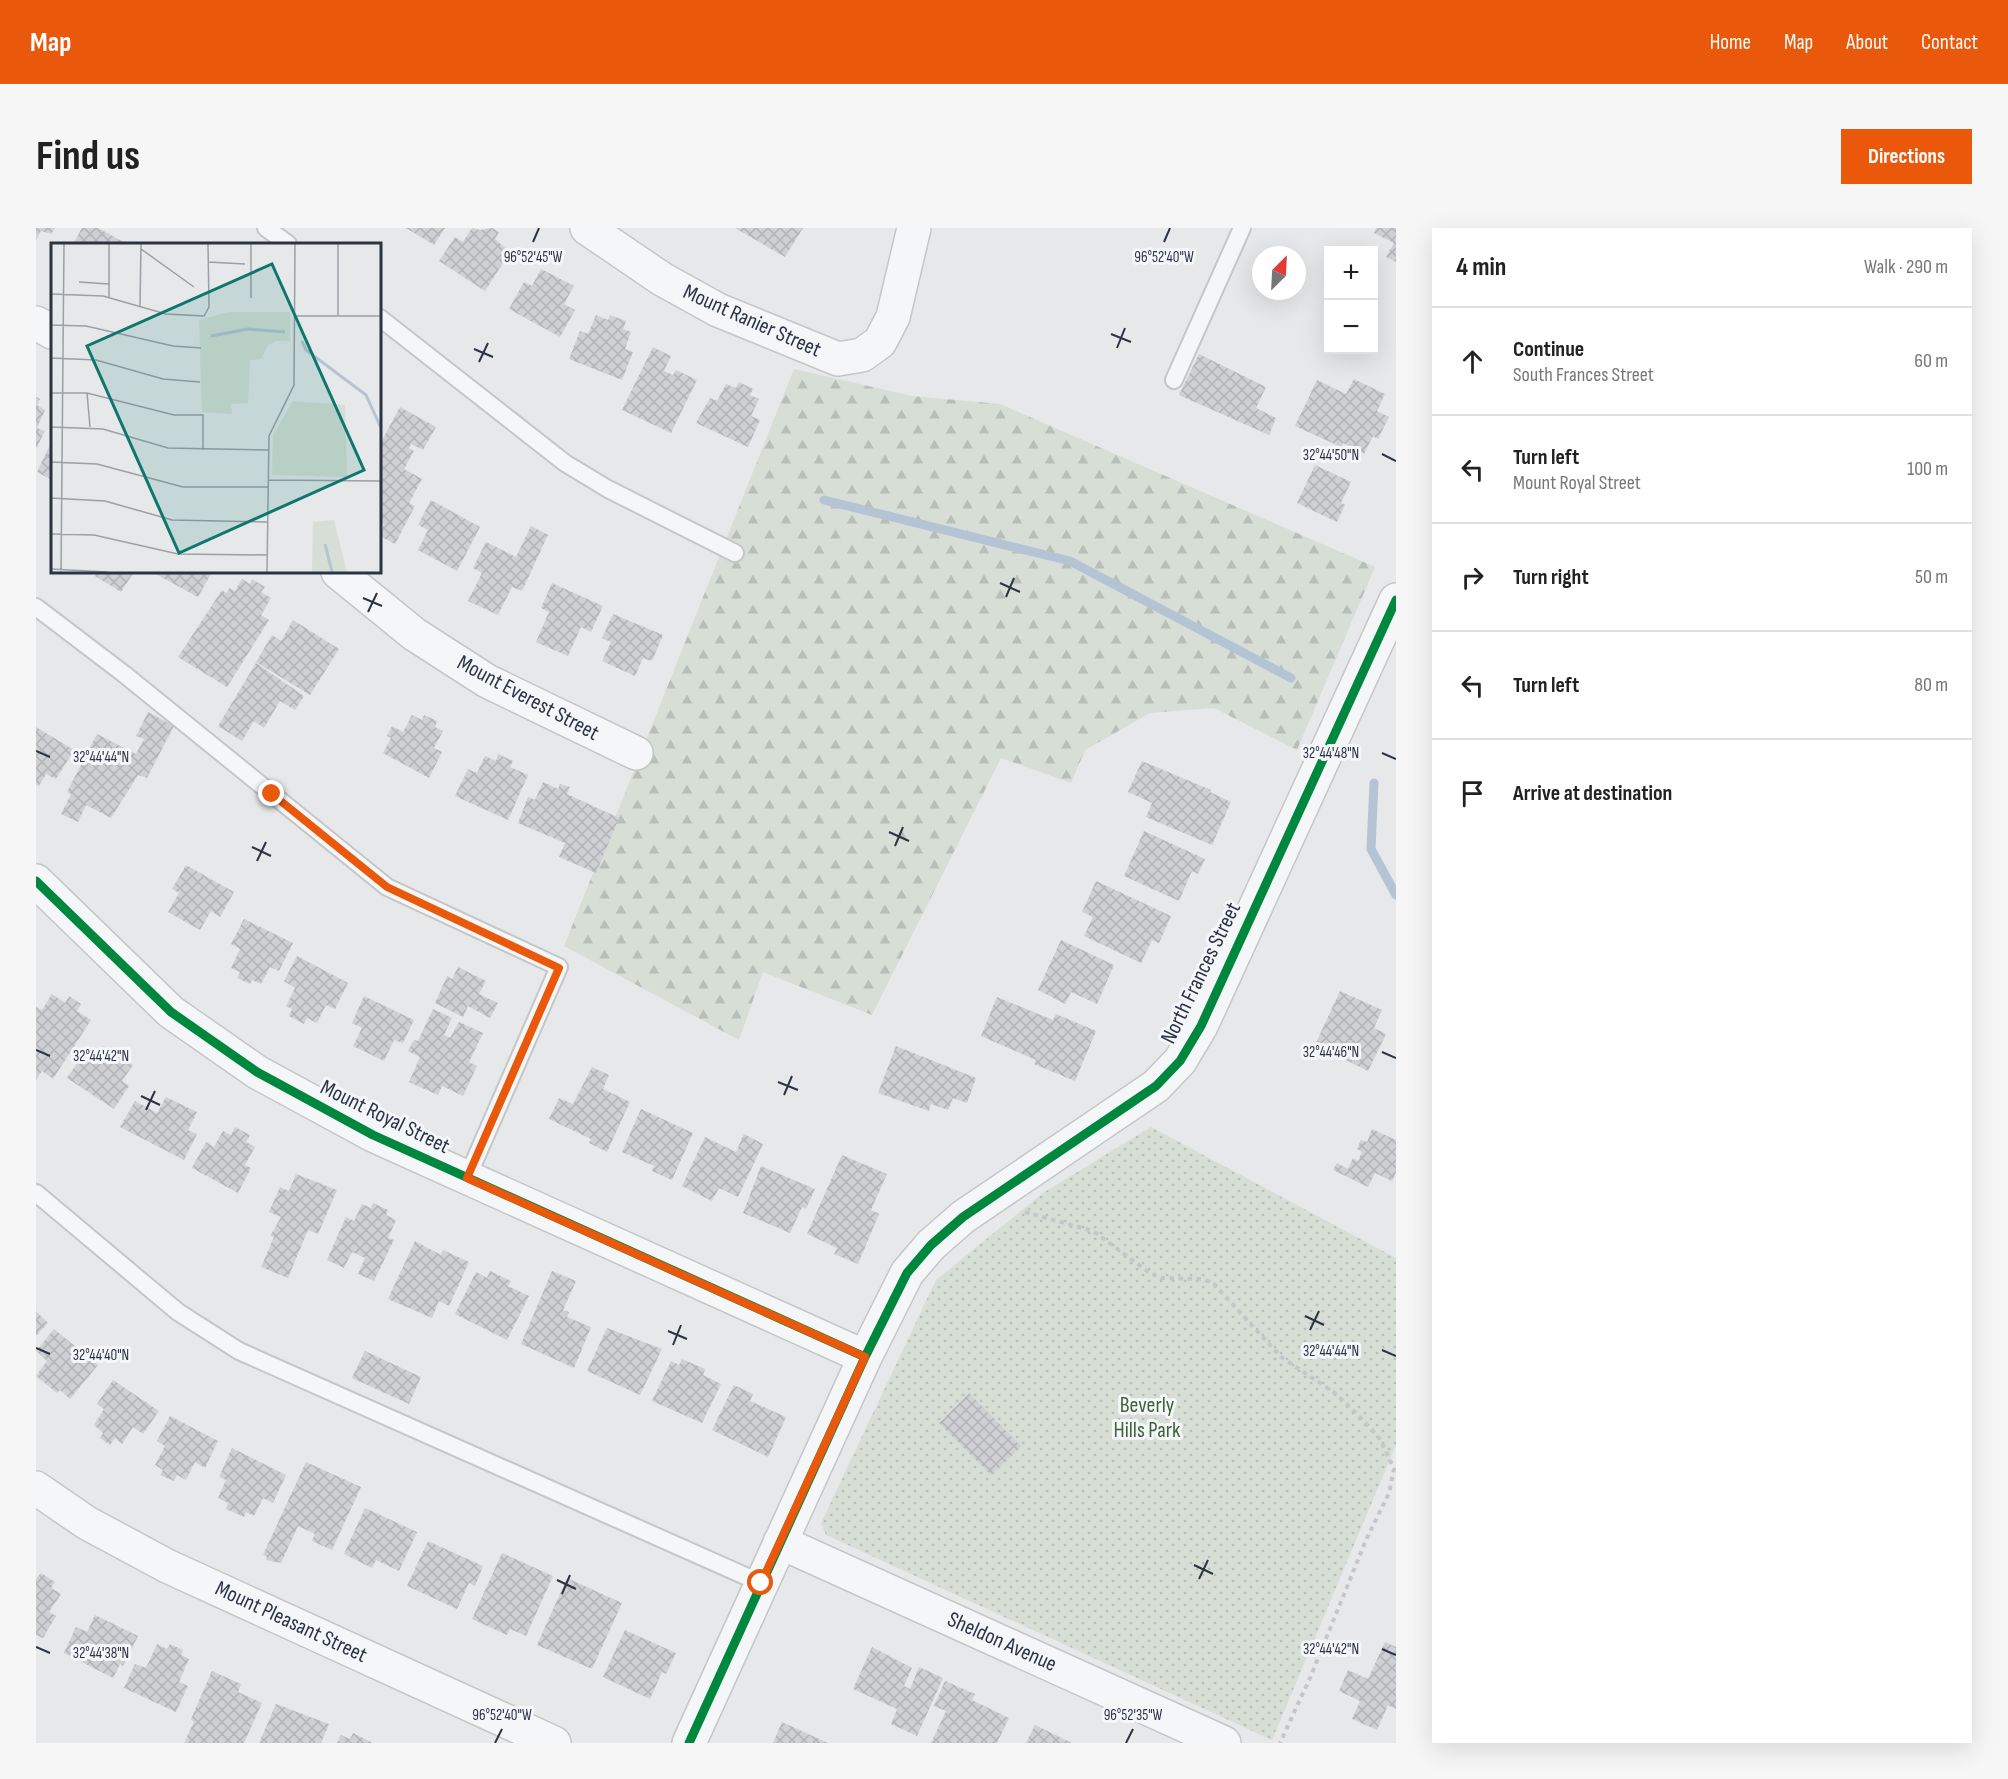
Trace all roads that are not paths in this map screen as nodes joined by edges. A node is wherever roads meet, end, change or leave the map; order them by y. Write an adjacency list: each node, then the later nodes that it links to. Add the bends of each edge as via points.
1 (267, 228): 5 (lane)
2 (587, 228): 3 (street, Mount Ranier Street, via 662,279 718,310 838,359 862,355 880,342 893,317)
3 (914, 228)
4 (1242, 228): 9 (lane)
5 (287, 243)
6 (381, 319): 10 (lane, via 565,463)
7 (36, 323): 8 (street)
8 (51, 331)
9 (1174, 380)
10 (735, 553)
11 (339, 573): 14 (street, Mount Everest Street, via 414,634 487,681)
12 (36, 607): 16 (lane, via 387,887 559,968)
13 (1395, 607): 18 (street, North Frances Street, via 1201,1026 1180,1060 1156,1086 963,1217 931,1245 907,1273)
14 (636, 753)
15 (36, 881): 16 (street, Mount Royal Street, via 171,1012 257,1072 373,1135)
16 (467, 1178): 18 (street, Mount Royal Street)
17 (36, 1193): 21 (lane, via 178,1312 239,1352)
18 (865, 1357): 20 (street, North Frances Street)
19 (36, 1488): 22 (street, Mount Pleasant Street, via 87,1523 167,1566)
20 (780, 1542): 21 (street, North Frances Street); 24 (street, Sheldon Avenue)
21 (761, 1583): 23 (street, North Frances Street)
22 (554, 1743)
23 (689, 1743)
24 (1224, 1743)

